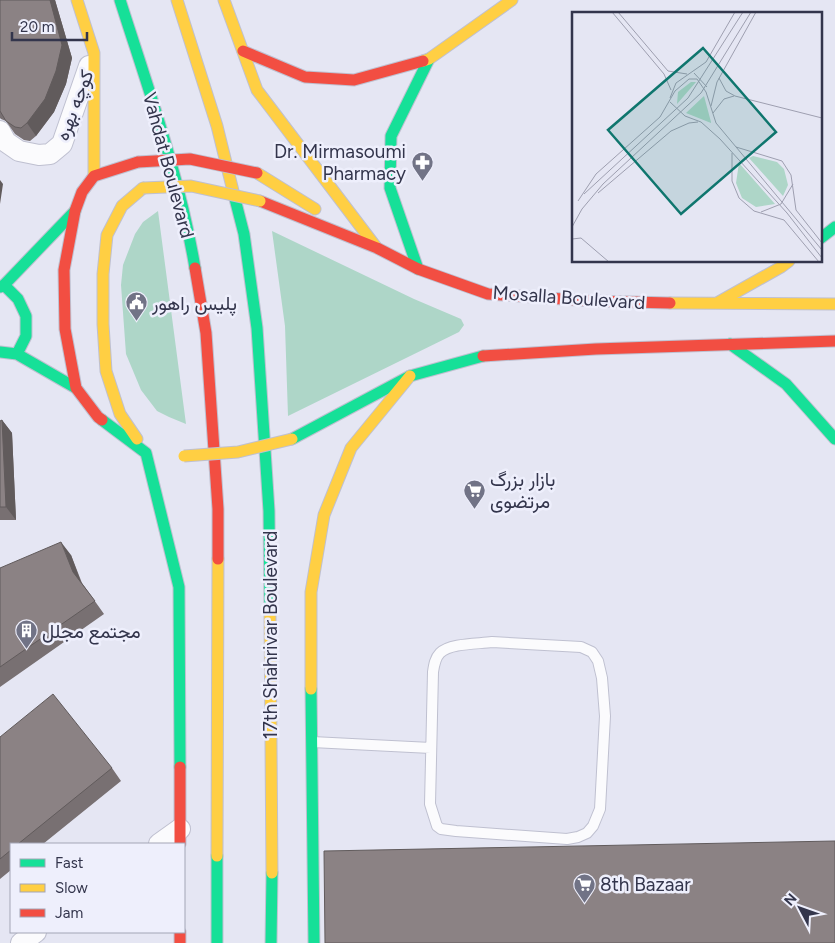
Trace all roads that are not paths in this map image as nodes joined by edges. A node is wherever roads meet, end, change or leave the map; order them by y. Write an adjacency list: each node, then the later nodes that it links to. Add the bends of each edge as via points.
1 (77, 0): 7 (main road)
2 (120, 0): 35 (main road, Vahdat Boulevard, via 162,131 190,236 206,333 218,509)
3 (177, 0): 36 (main road, 17th Shahrivar Boulevard, via 217,126 244,234 257,328 270,511)
4 (224, 0): 6 (main road)
5 (512, 0): 8 (main road)
6 (243, 51): 8 (main road, via 305,77 354,80); 14 (main road, via 258,90)
7 (94, 53): 9 (street, کوچه بهره, via 62,144 50,154 19,151 6,142); 10 (main road)
8 (429, 59): 16 (main road, via 391,136 390,188)
9 (0, 131)
10 (94, 176): 11 (main road, via 82,192); 14 (main road, bridge, via 138,162 190,159 257,173)
11 (75, 212): 17 (main road); 25 (main road, via 64,270 65,329)
12 (835, 227): 13 (main road)
13 (822, 237)
14 (377, 248): 16 (main road, Mosalla Boulevard); 27 (main road, Mosalla Boulevard, bridge, via 260,201 191,186 144,188 122,206 107,235 103,274 106,371 120,414)
15 (788, 262): 18 (main road)
16 (418, 269): 18 (main road, Mosalla Boulevard, via 488,294)
17 (2, 286): 23 (main road, via 18,299 26,316 26,336)
18 (714, 304): 19 (main road, Mosalla Boulevard)
19 (835, 304)
20 (835, 341): 21 (main road)
21 (730, 344): 24 (main road, via 485,356); 26 (main road, via 786,384)
22 (0, 352): 23 (main road)
23 (17, 354): 25 (main road)
24 (410, 376): 28 (main road, bridge, via 292,439 238,452); 29 (main road, via 351,448 324,515 311,592)
25 (76, 388): 27 (main road, via 98,417)
26 (835, 439)
27 (151, 453): 31 (main road, via 179,587)
28 (179, 456)
29 (311, 742): 30 (lane); 37 (main road)
30 (431, 748): 30 (lane, via 430,804 434,820 441,829 567,839 587,833 600,809 605,716 598,661 592,652 581,647 492,642 451,647 441,652 433,672)
31 (180, 837): 32 (street)
32 (162, 843)
33 (35, 933): 34 (street)
34 (21, 943)
35 (217, 943)
36 (271, 943)
37 (314, 943)

